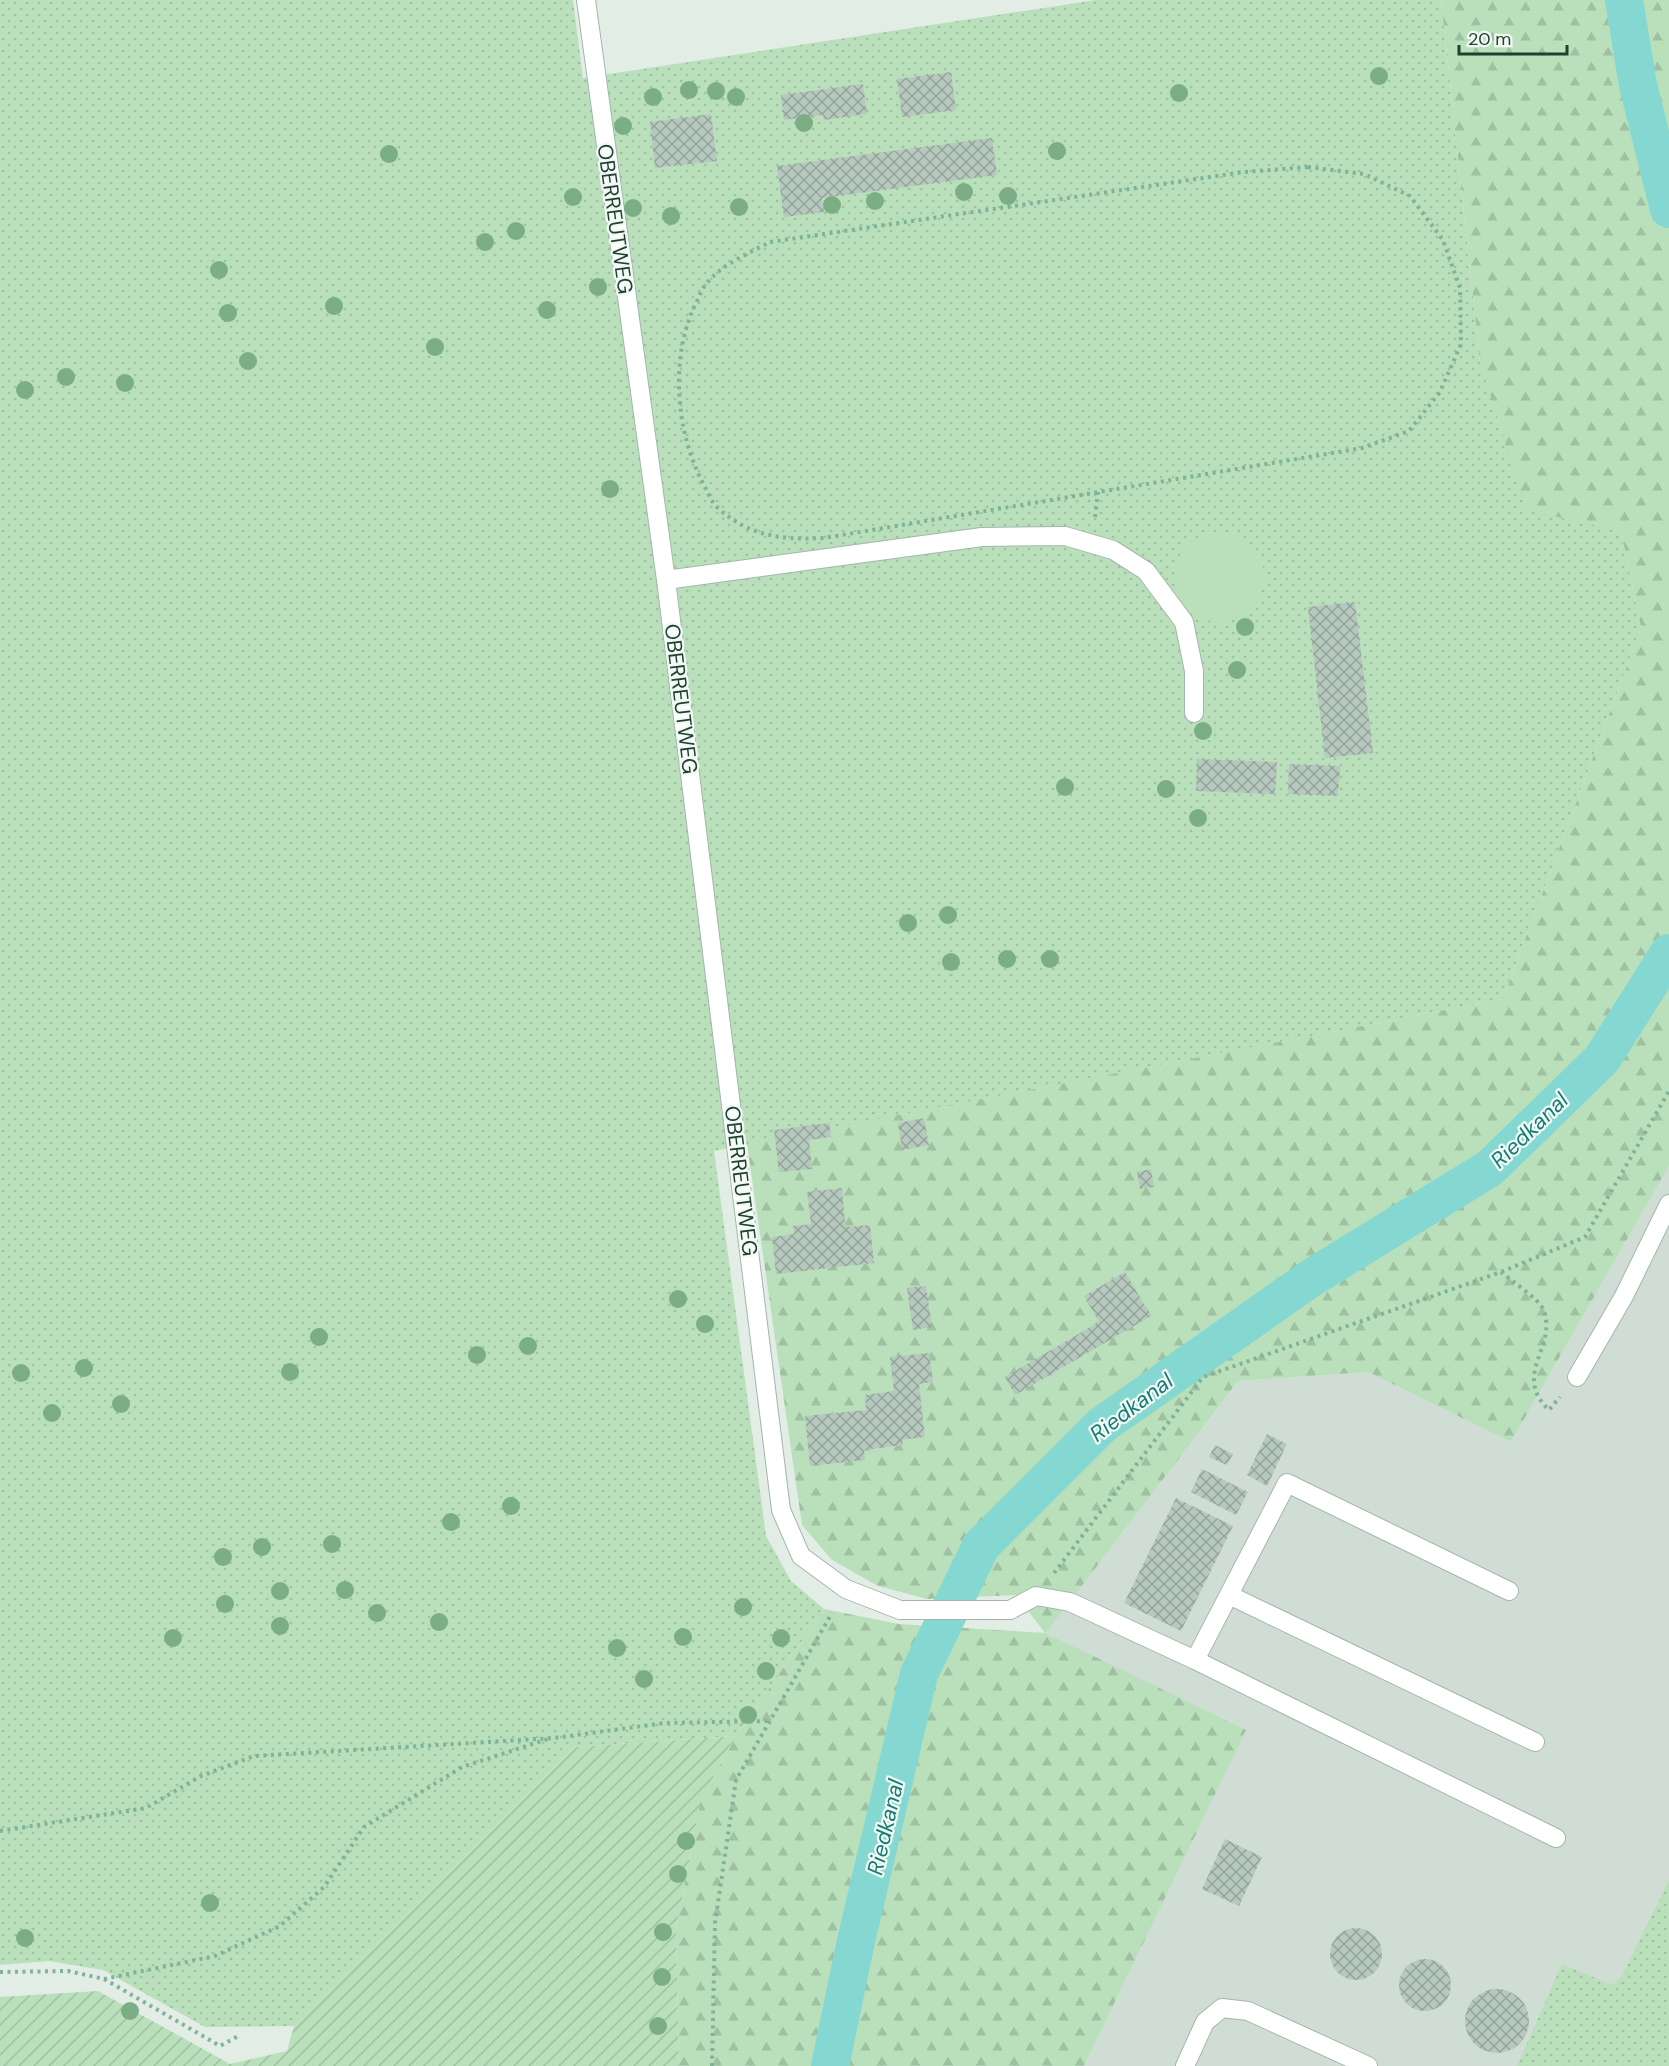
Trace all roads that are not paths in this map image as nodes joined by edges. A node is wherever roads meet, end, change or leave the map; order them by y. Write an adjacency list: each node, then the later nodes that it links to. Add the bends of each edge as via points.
1 (586, 0): 2 (lane, OBERREUTWEG)
2 (666, 580): 3 (lane, via 982,537 1065,536 1113,550 1146,571 1184,622 1194,671); 8 (lane, OBERREUTWEG, via 782,1510 801,1556 846,1589 900,1610 1010,1610 1036,1596 1070,1602)
3 (1194, 713)
4 (1669, 1204): 5 (lane, via 1624,1296)
5 (1577, 1377)
6 (1509, 1591): 7 (lane, via 1287,1483)
7 (1228, 1595): 8 (lane); 9 (lane)
8 (1195, 1660): 10 (lane)
9 (1535, 1742)
10 (1556, 1838)
11 (1185, 2066): 12 (lane, via 1205,2022 1222,2008 1248,2011)
12 (1368, 2066)

